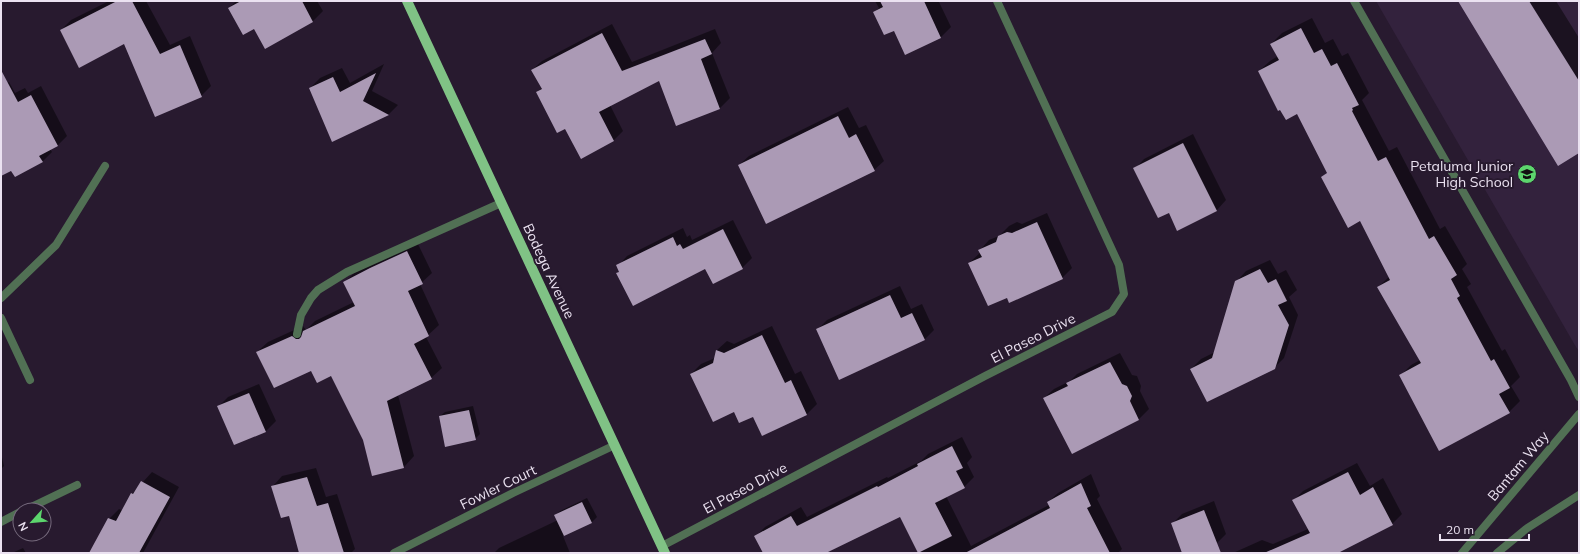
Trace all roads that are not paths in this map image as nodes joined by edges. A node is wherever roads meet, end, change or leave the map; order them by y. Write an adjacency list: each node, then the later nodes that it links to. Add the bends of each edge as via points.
1 (408, 1): 5 (main road, Bodega Avenue)
2 (997, 1): 18 (street, El Paseo Drive, via 1119,265 1124,294 1112,312 978,380)
3 (1354, 1): 10 (street)
4 (105, 166): 6 (street, via 56,245)
5 (501, 203): 8 (street, via 347,272 318,290 301,315); 12 (main road, Bodega Avenue)
6 (1, 298)
7 (1, 318): 9 (street)
8 (297, 334)
9 (30, 380)
10 (1579, 397)
11 (1579, 414): 20 (street, Bantam Way)
12 (615, 445): 18 (main road, Bodega Avenue); 19 (street, Fowler Court, via 512,493)
13 (77, 485): 15 (street)
14 (1579, 495): 21 (street, via 1526,529)
15 (42, 502)
16 (12, 516): 17 (street)
17 (1, 522)
18 (664, 549)
19 (394, 553)
20 (1462, 553)
21 (1497, 553)

